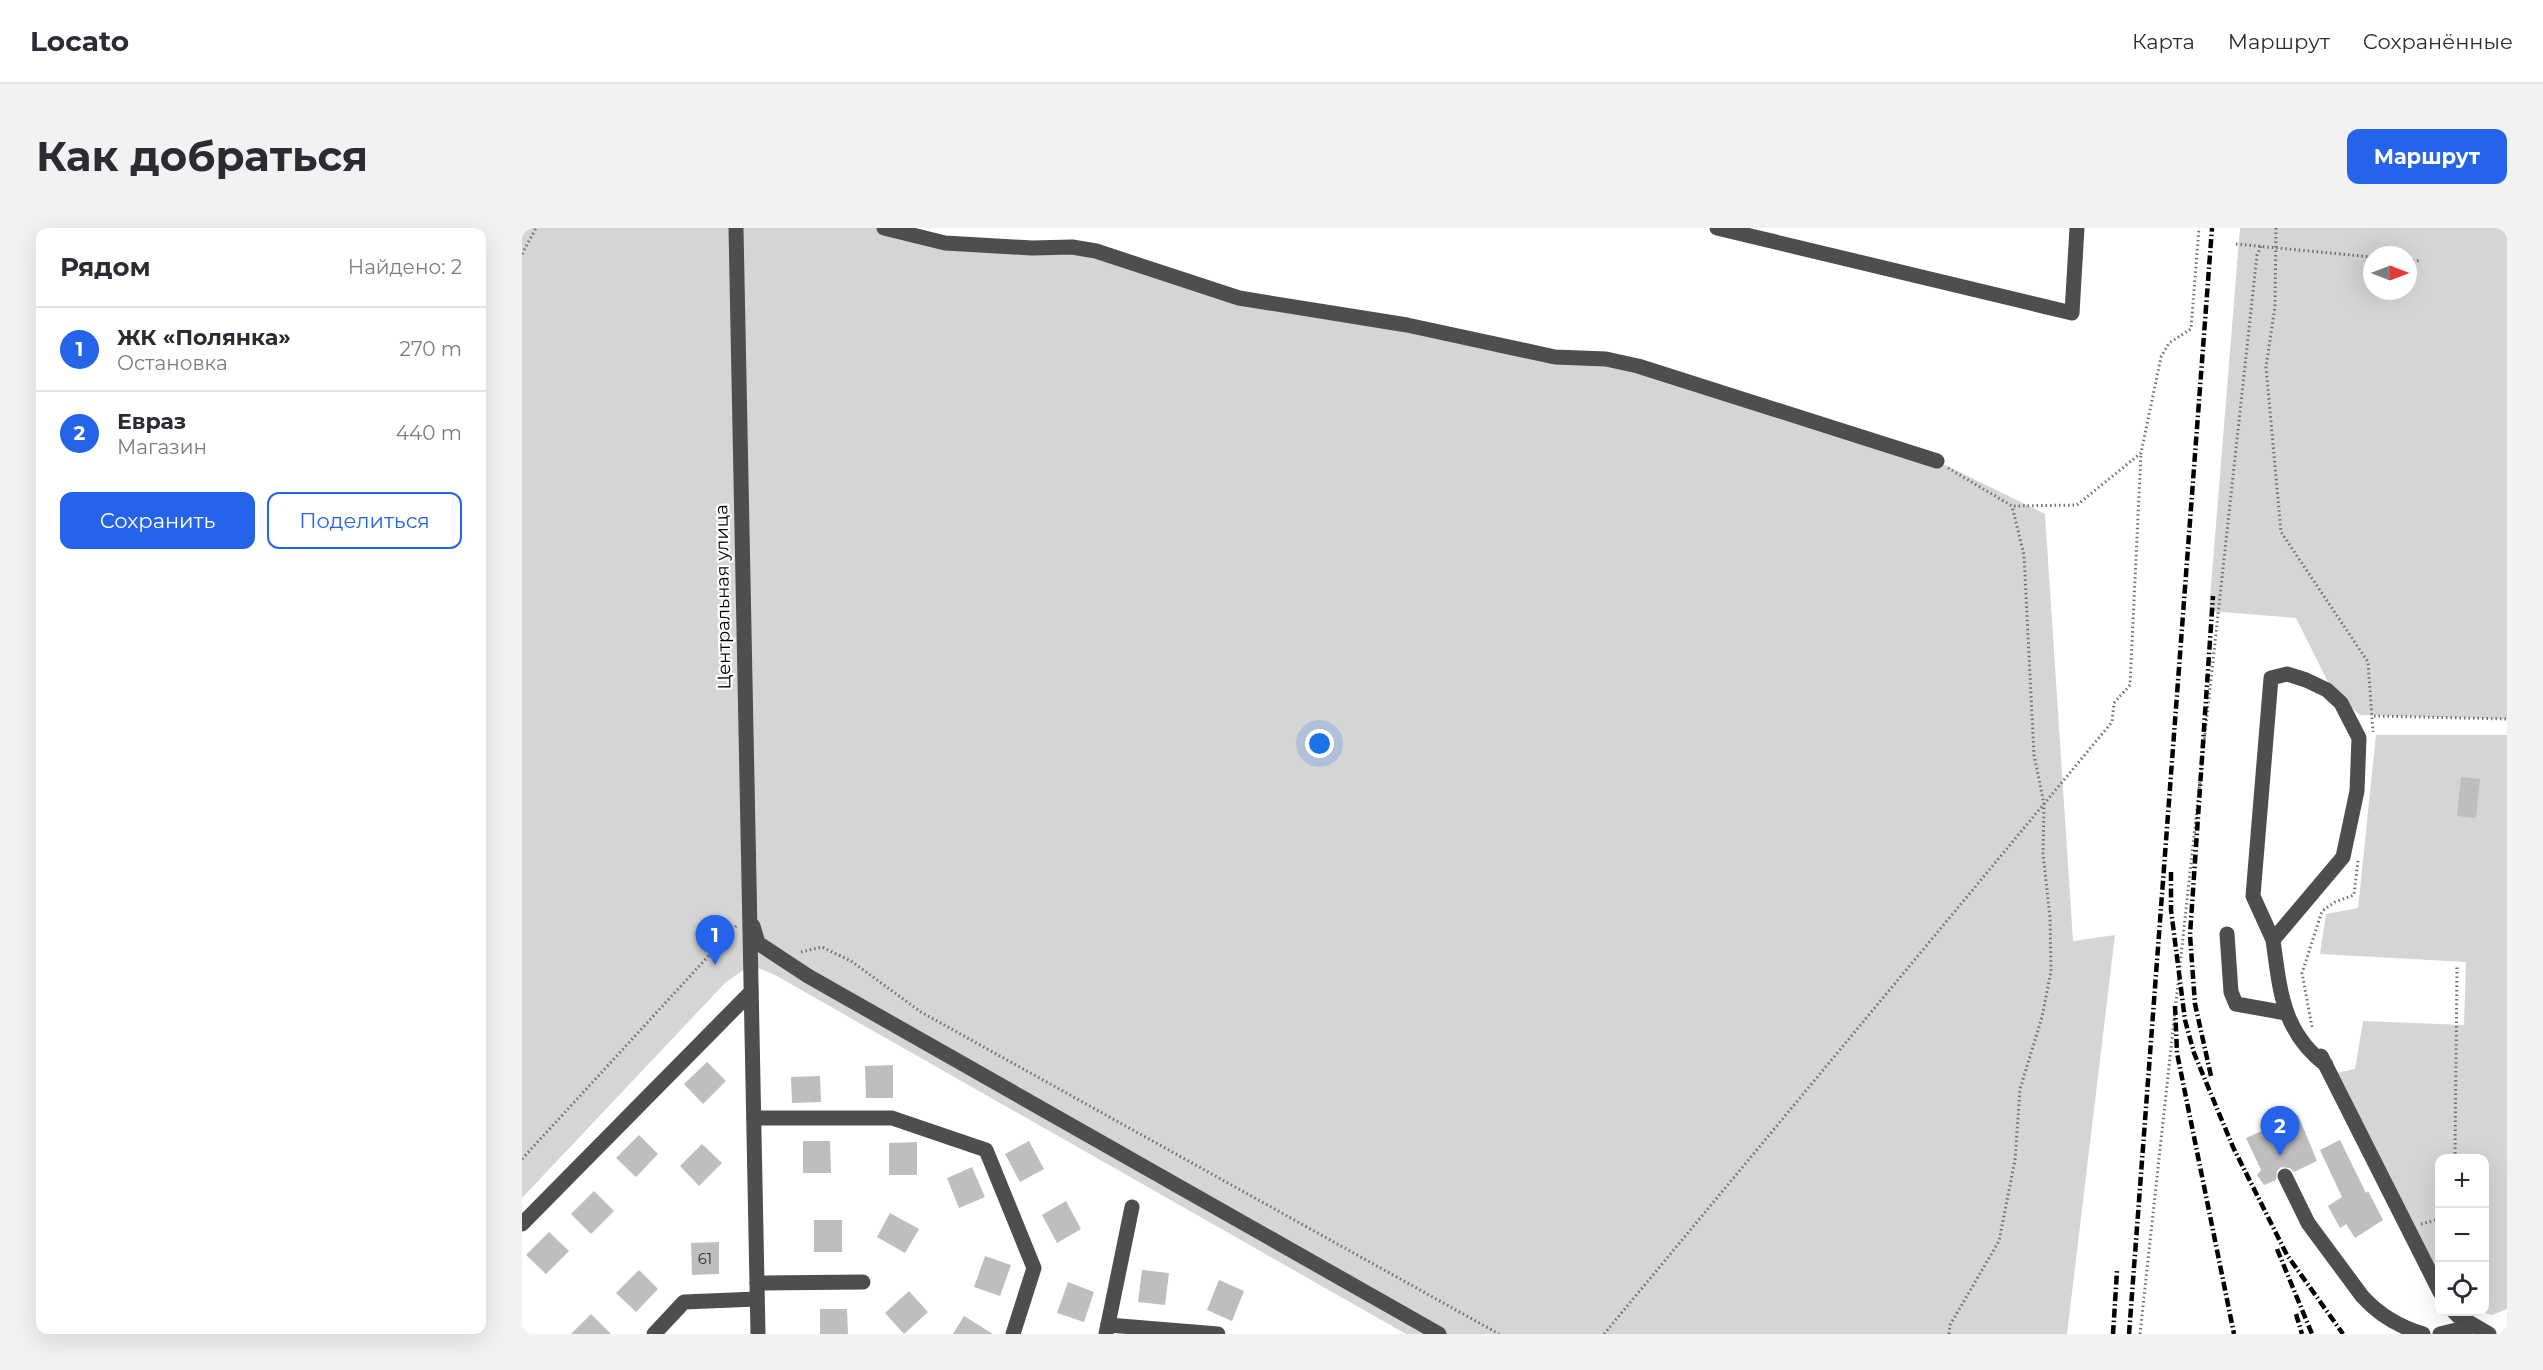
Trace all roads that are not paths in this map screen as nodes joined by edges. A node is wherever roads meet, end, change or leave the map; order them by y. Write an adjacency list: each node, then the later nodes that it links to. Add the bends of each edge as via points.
1 (736, 228): 6 (street, Центральная улица)
2 (884, 228): 5 (street, via 945,243 1096,251 1239,298 1407,325 1555,357 1606,359 1638,366)
3 (1717, 228): 4 (street, via 2072,313)
4 (2077, 228)
5 (1937, 461)
6 (748, 912): 9 (street, Центральная улица); 28 (street, via 758,943 778,958)
7 (2228, 934): 10 (street, via 2231,992 2236,1004)
8 (2273, 940): 8 (street, via 2343,857 2356,791 2359,738 2341,704 2327,690 2287,674 2271,678 2253,896); 10 (street, via 2278,988)
9 (751, 992): 13 (street, Центральная улица); 16 (street)
10 (2286, 1013): 12 (street, via 2310,1053)
11 (2315, 1044): 12 (street)
12 (2326, 1065): 19 (street)
13 (754, 1118): 18 (street, Центральная улица); 26 (street, via 892,1118 986,1150 1034,1268)
14 (2285, 1176): 29 (street, via 2307,1223 2362,1296 2392,1320)
15 (1132, 1207): 23 (street)
16 (522, 1224)
17 (863, 1282): 18 (street)
18 (757, 1283): 20 (street, Центральная улица)
19 (2435, 1284)
20 (757, 1299): 24 (street, via 684,1302); 25 (street, Центральная улица)
21 (2460, 1316): 22 (street)
22 (2473, 1326): 30 (street); 31 (street)
23 (1108, 1330): 27 (street)
24 (654, 1334)
25 (758, 1334)
26 (1013, 1334)
27 (1218, 1334)
28 (1439, 1334)
29 (2423, 1334)
30 (2440, 1334)
31 (2489, 1334)

